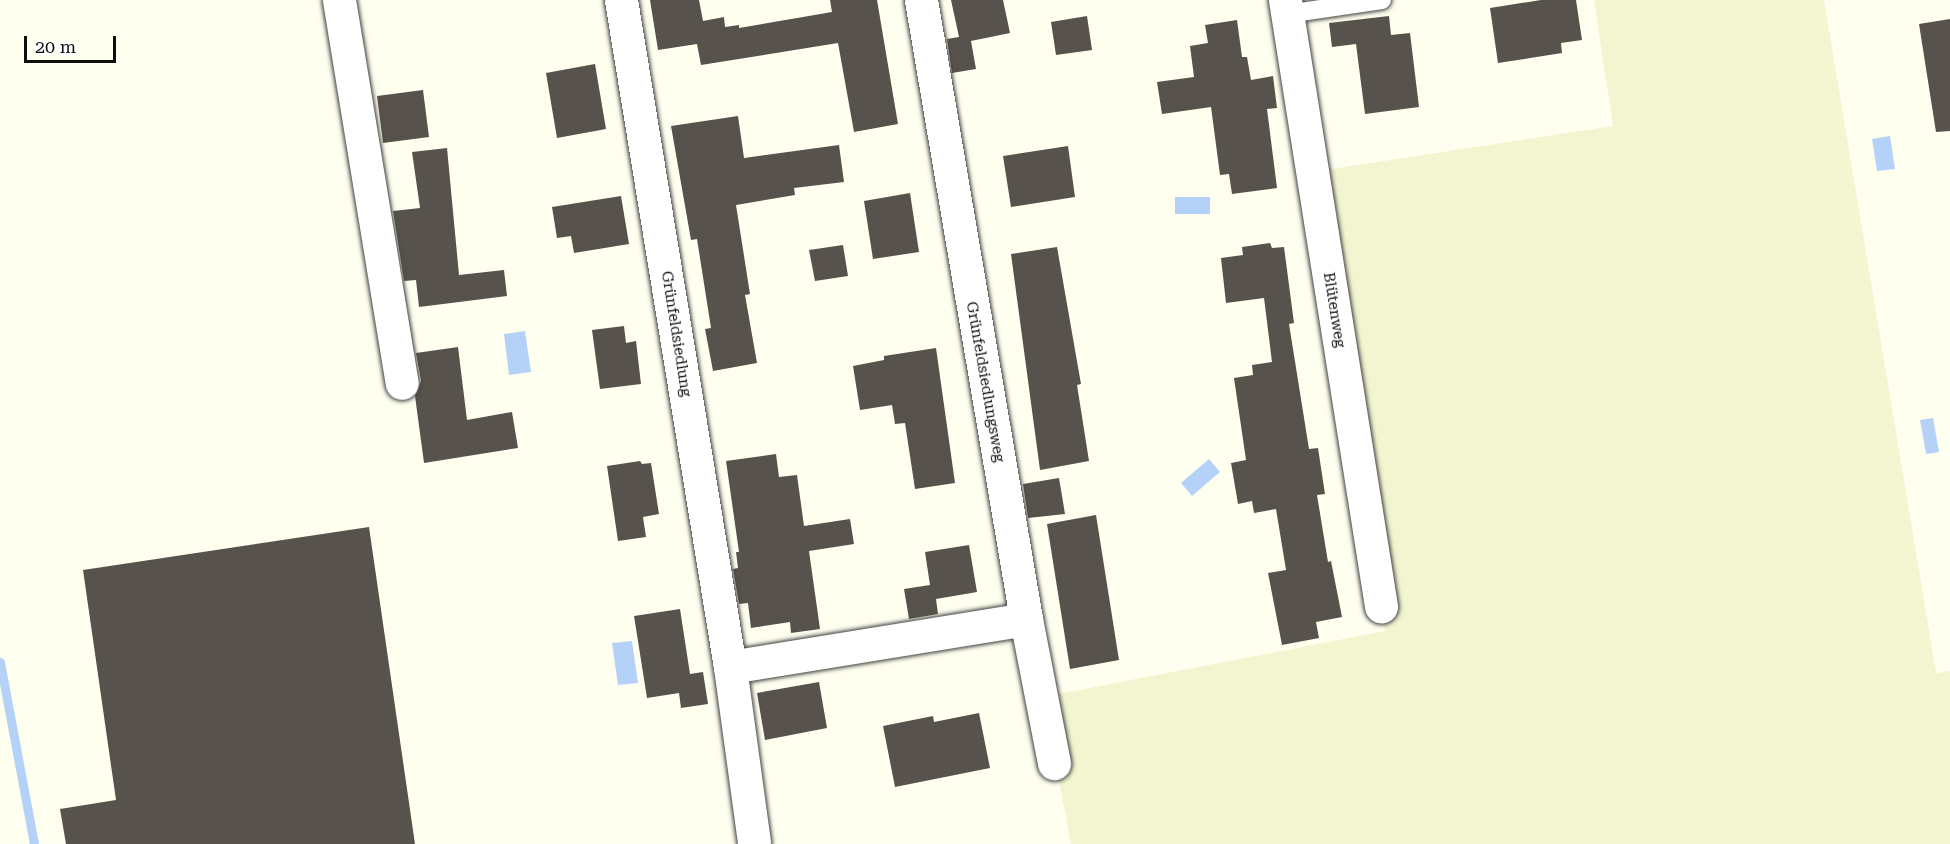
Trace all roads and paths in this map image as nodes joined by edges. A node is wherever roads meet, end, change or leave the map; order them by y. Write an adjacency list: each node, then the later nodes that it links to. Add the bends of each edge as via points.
1 (339, 0): 6 (street)
2 (621, 0): 9 (street, Grünfeldsiedlung)
3 (921, 0): 8 (street, Grünfeldsiedlungsweg)
4 (1382, 0): 5 (lane, Blütenweg)
5 (1286, 7): 7 (street, Blütenweg)
6 (402, 383)
7 (1381, 606)
8 (1026, 619): 9 (street); 10 (street, Grünfeldsiedlungsweg)
9 (730, 667): 11 (street, Grünfeldsiedlung)
10 (1054, 763)
11 (754, 842)

